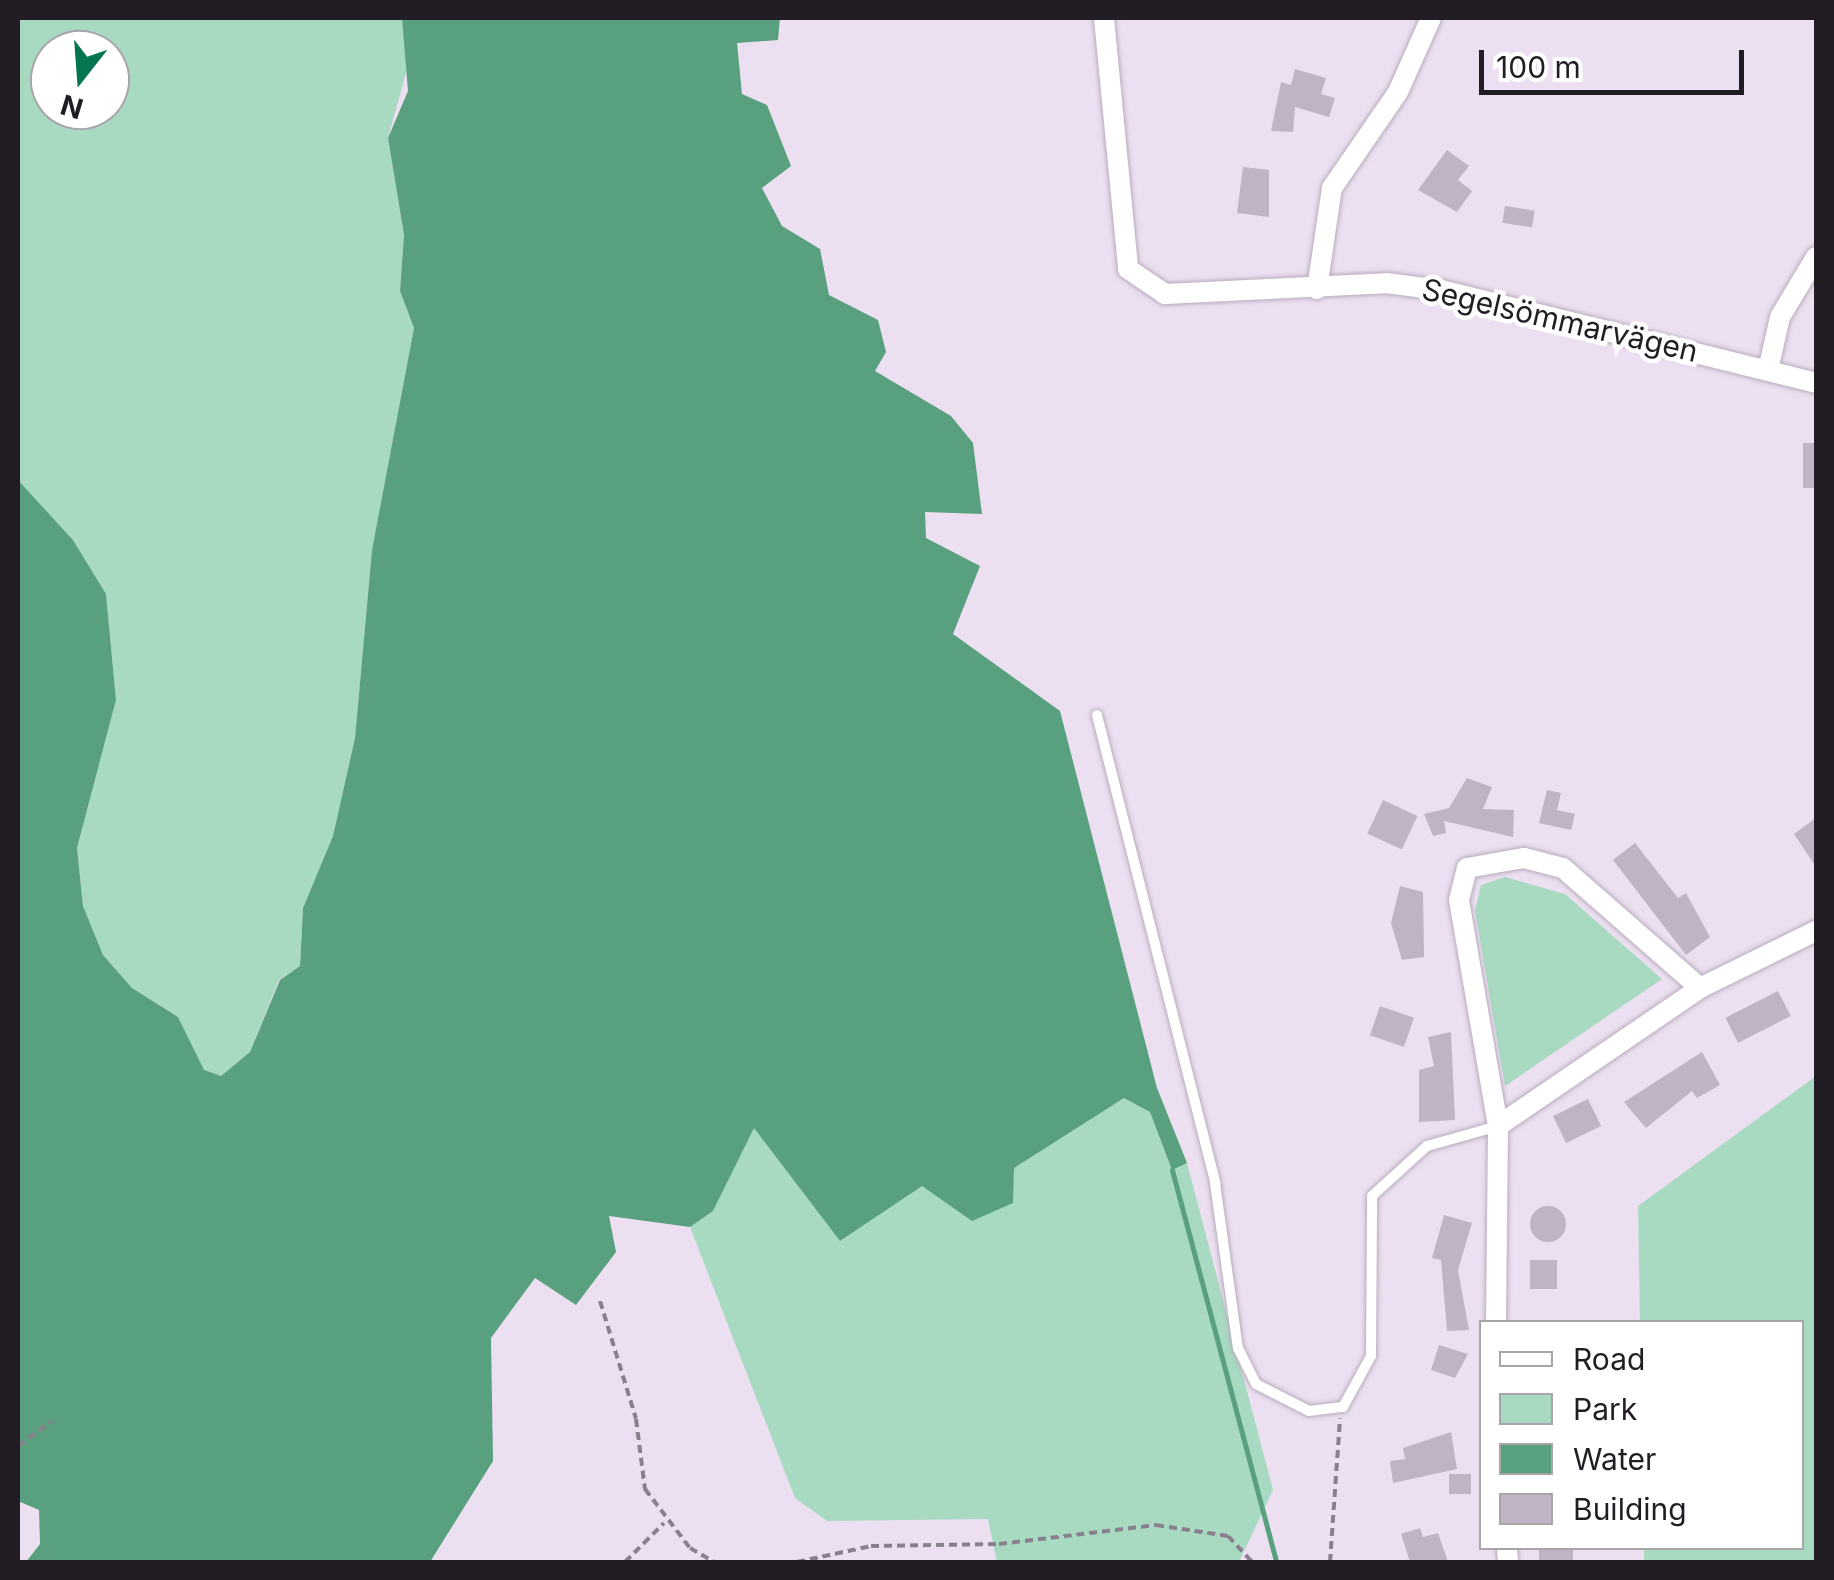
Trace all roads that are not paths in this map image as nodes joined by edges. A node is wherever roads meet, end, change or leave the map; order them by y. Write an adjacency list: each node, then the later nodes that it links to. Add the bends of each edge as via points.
1 (1104, 18): 4 (street, Segelsömmarvägen, via 1128,270 1165,294 1195,298)
2 (1431, 18): 4 (street, via 1398,92 1332,188)
3 (1816, 257): 5 (street, via 1780,318)
4 (1317, 289): 5 (street, Segelsömmarvägen, via 1441,290)
5 (1768, 370): 6 (street, Segelsömmarvägen)
6 (1816, 383)
7 (1097, 715): 10 (lane, via 1214,1183 1238,1348 1256,1384 1278,1401 1342,1407 1371,1356 1372,1196 1427,1146)
8 (1816, 932): 9 (street)
9 (1700, 988): 10 (street); 10 (street, via 1563,868 1524,858 1466,868 1459,900)
10 (1498, 1126): 11 (street)
11 (1496, 1320)

